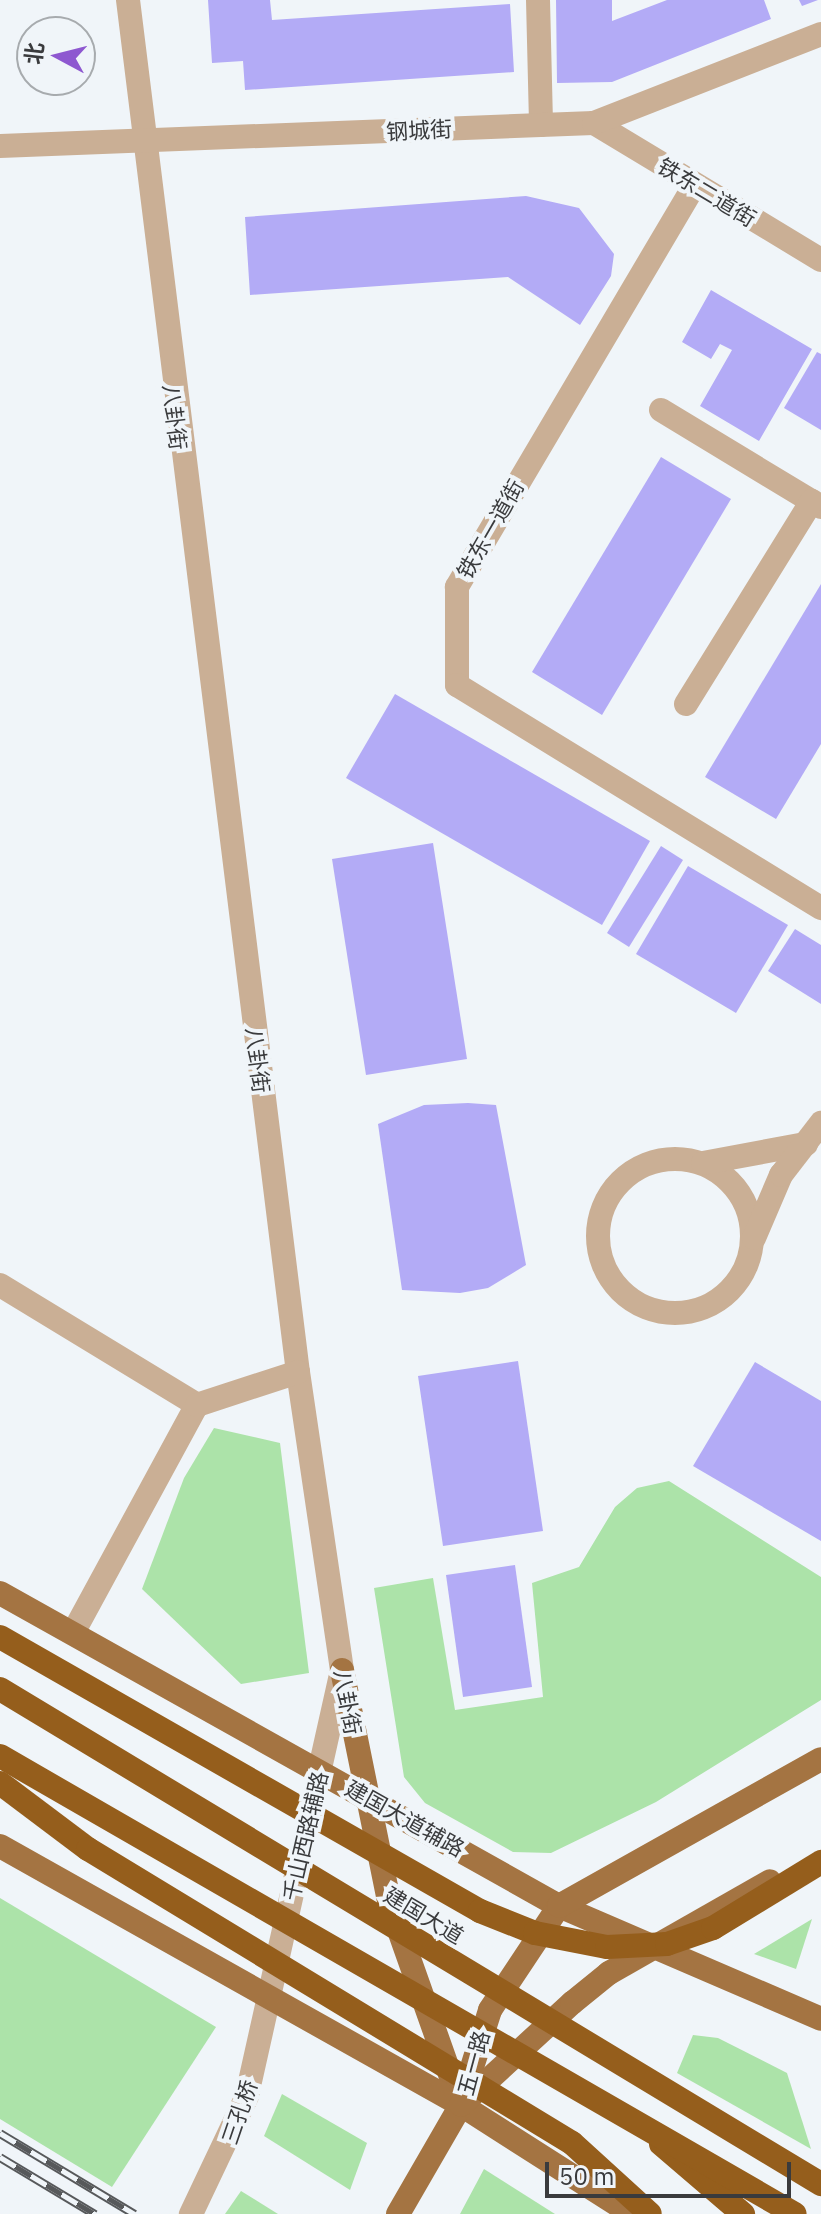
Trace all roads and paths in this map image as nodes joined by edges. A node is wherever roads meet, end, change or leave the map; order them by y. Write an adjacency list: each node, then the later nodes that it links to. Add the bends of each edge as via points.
1 (128, 0): 6 (street, 八卦街)
2 (538, 0): 5 (street)
3 (821, 34): 4 (street, 钢城街)
4 (594, 123): 5 (street, 钢城街); 8 (street, 铁东二道街)
5 (541, 125): 6 (street, 钢城街)
6 (140, 143): 7 (street, 钢城街); 19 (street, 八卦街)
7 (0, 146)
8 (694, 186): 9 (street, 铁东二道街); 13 (street, 铁东一道街, via 457,587 457,685)
9 (821, 260)
10 (661, 410): 11 (street)
11 (817, 504): 12 (street)
12 (686, 704)
13 (821, 908)
14 (821, 1123): 15 (street)
15 (806, 1144): 16 (street); 17 (street, via 781,1175)
16 (703, 1163): 17 (street, via 741,1195); 17 (street, via 653,1162 611,1192 598,1243 604,1268 640,1306 690,1312 733,1288)
17 (752, 1242)
18 (0, 1285): 20 (street)
19 (298, 1372): 20 (street); 24 (street, 八卦街)
20 (197, 1405): 22 (street)
21 (0, 1593): 22 (main road, 建国大道辅路)
22 (73, 1633): 28 (main road, 建国大道辅路)
23 (0, 1637): 33 (highway, bridge, via 480,1911 535,1933 607,1947 667,1944 713,1928)
24 (342, 1670): 28 (street, 千山西路辅路); 30 (main road, 八卦街)
25 (0, 1689): 40 (highway, 建国大道, bridge)
26 (0, 1756): 39 (highway, bridge)
27 (821, 1759): 34 (main road, 五一路)
28 (319, 1771): 30 (main road, 建国大道辅路); 36 (street, 千山西路辅路)
29 (0, 1783): 44 (highway, bridge, via 88,1849 572,2143)
30 (365, 1793): 34 (main road, 建国大道辅路); 38 (main road, 八卦街, via 389,1902)
31 (0, 1846): 36 (main road)
32 (821, 1852): 35 (main road, 五一路)
33 (821, 1862)
34 (559, 1906): 35 (main road, 建国大道辅路); 38 (main road, 五一路, via 490,2010)
35 (648, 1949): 37 (main road, 建国大道辅路); 38 (main road, 五一路, via 609,1973)
36 (268, 2002): 38 (main road); 41 (street, 三孔桥, via 247,2096)
37 (821, 2019)
38 (461, 2105): 42 (main road); 43 (main road)
39 (626, 2114): 45 (highway, bridge); 46 (highway, bridge)
40 (821, 2184)
41 (191, 2214)
42 (398, 2214)
43 (632, 2214)
44 (650, 2214)
45 (743, 2214)
46 (795, 2214)

